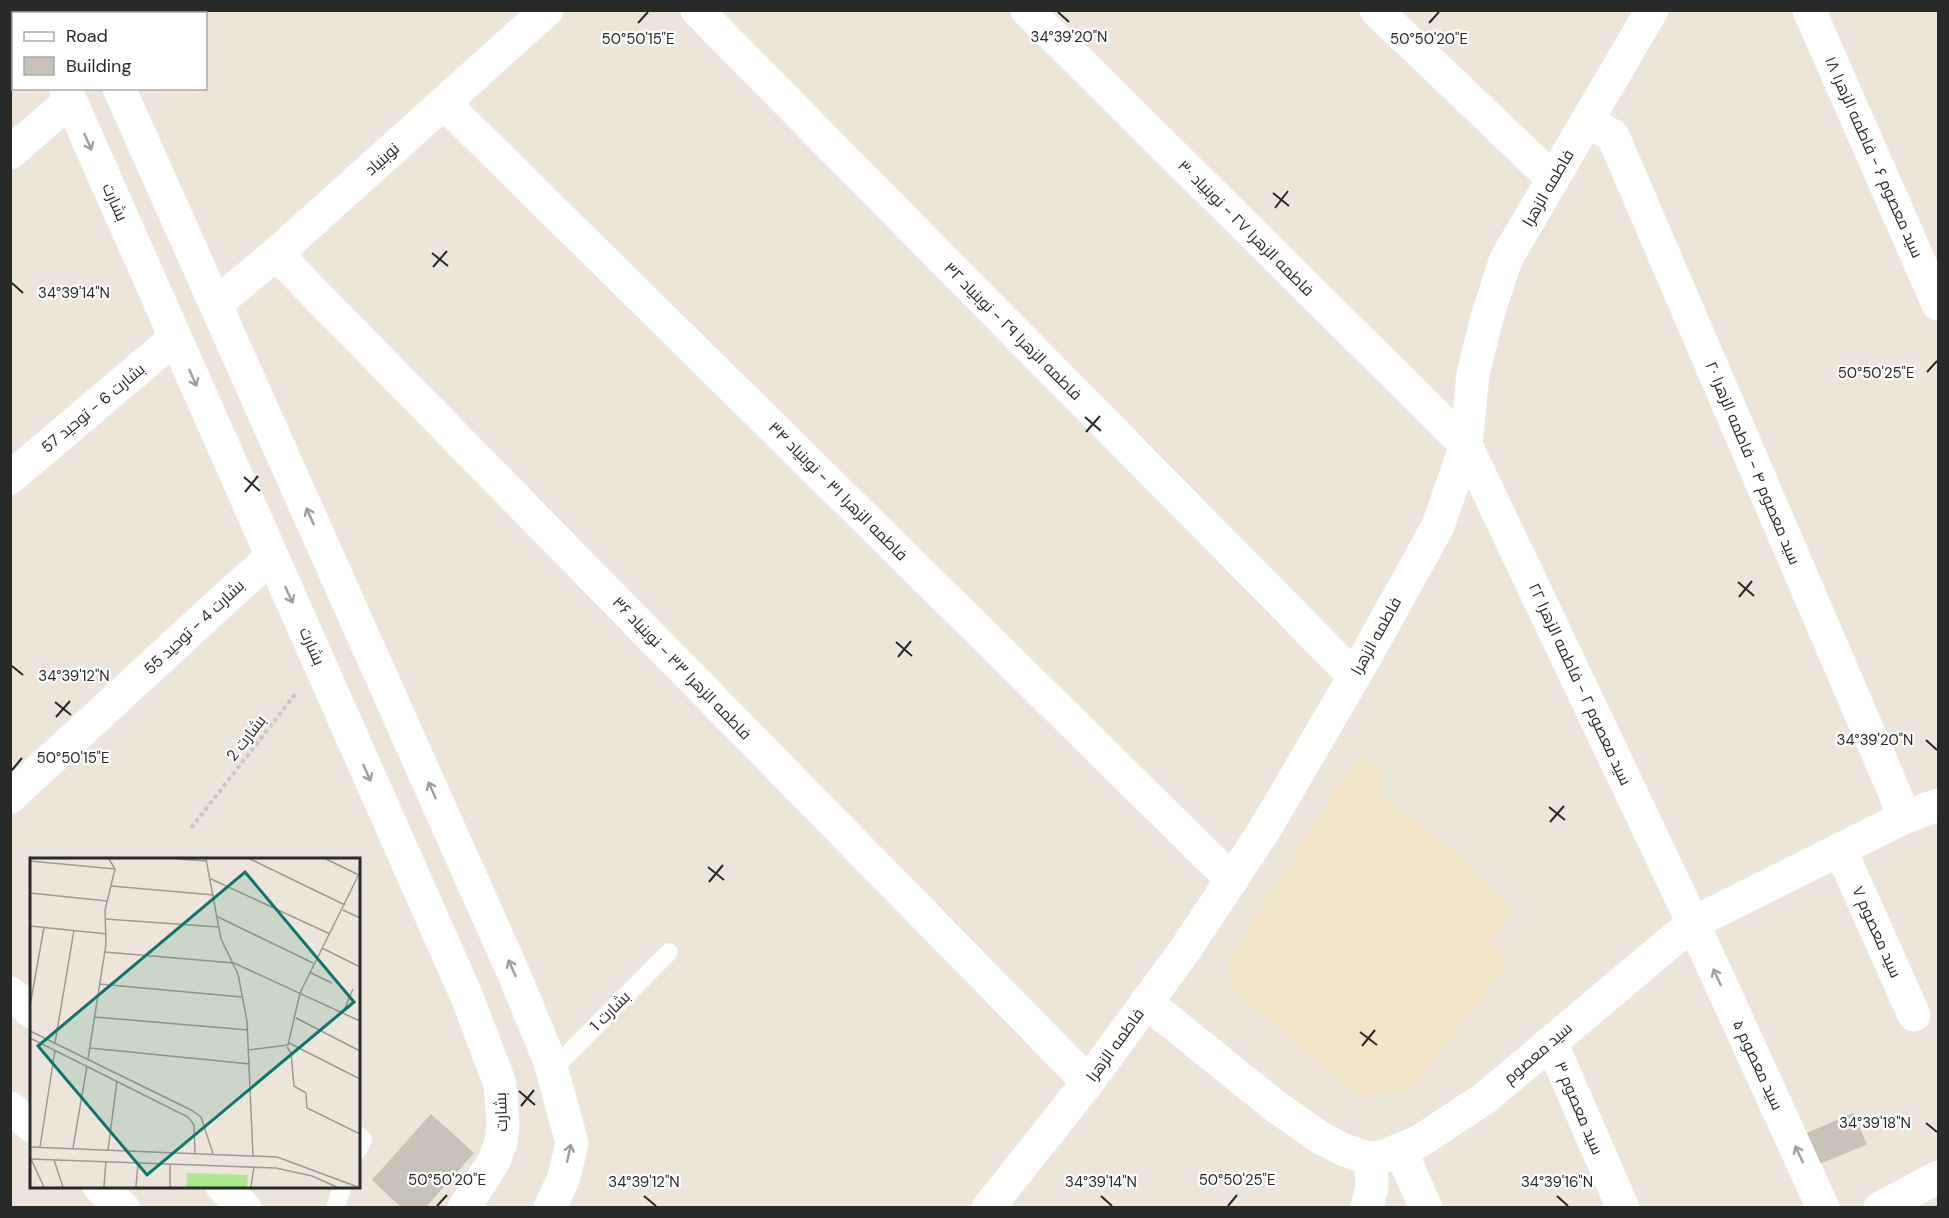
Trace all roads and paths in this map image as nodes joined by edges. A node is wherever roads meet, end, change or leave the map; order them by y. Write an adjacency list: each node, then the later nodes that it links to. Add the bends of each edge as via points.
1 (546, 10): 9 (street, نوبنیاد)
2 (697, 10): 21 (street, فاطمه الزهرا ۲۹ - نوبنیاد ۳۲)
3 (1027, 10): 17 (street, فاطمه الزهرا ۲۷ - نوبنیاد ۳۰)
4 (1376, 10): 12 (street)
5 (1652, 10): 10 (street, فاطمه الزهرا)
6 (1809, 10): 15 (street, سید معصوم ۶ - فاطمه الزهرا ۱۸)
7 (121, 90): 14 (street)
8 (68, 95): 11 (street); 16 (street, بشارت, one-way to 16)
9 (444, 103): 13 (street, نوبنیاد); 27 (street, فاطمه الزهرا ۳۱ - نوبنیاد ۳۴)
10 (1587, 121): 12 (street, فاطمه الزهرا); 24 (street, سید معصوم ۴ - فاطمه الزهرا ۲۰, via 1613,136)
11 (10, 153)
12 (1553, 179): 17 (street, فاطمه الزهرا, via 1506,259 1488,314 1473,374)
13 (276, 254): 14 (street, نوبنیاد); 36 (street, فاطمه الزهرا ۳۳ - نوبنیاد ۳۶)
14 (216, 304): 35 (street, one-way to 14, via 513,972)
15 (1938, 304)
16 (175, 338): 18 (street, بشارت 6 - توحید 57); 19 (street, بشارت, one-way to 19)
17 (1466, 445): 21 (street, فاطمه الزهرا, via 1438,525); 28 (street, سید معصوم ۲ - فاطمه الزهرا ۲۲)
18 (10, 478)
19 (272, 557): 20 (street, بشارت, one-way to 20); 22 (street, بشارت 4 - توحید 55)
20 (319, 663): 25 (path, بشارت 2); 47 (street, بشارت, one-way to 47, via 467,997 500,1084 501,1142 494,1161)
21 (1354, 676): 27 (street, فاطمه الزهرا)
22 (10, 797)
23 (1938, 805): 24 (street, سید معصوم)
24 (1905, 817): 26 (street, سید معصوم)
25 (191, 828)
26 (1840, 849): 28 (street, سید معصوم); 33 (street, سید معصوم ۷)
27 (1232, 880): 31 (street, فاطمه الزهرا)
28 (1693, 923): 34 (street, سید معصوم); 53 (street, سید معصوم ۵, one-way to 28)
29 (669, 952): 35 (lane, بشارت 1)
30 (10, 993): 32 (street)
31 (1146, 1002): 36 (street, فاطمه الزهرا); 39 (street, via 1302,1124 1342,1149)
32 (30, 1010)
33 (1914, 1015)
34 (1551, 1042): 39 (street, سید معصوم, via 1476,1104 1420,1141); 52 (street, سید معصوم ۳)
35 (552, 1070): 48 (street, one-way to 35, via 564,1177 572,1143)
36 (1088, 1082): 49 (street, فاطمه الزهرا)
37 (11, 1108): 38 (street)
38 (30, 1124)
39 (1386, 1154): 50 (street); 51 (street)
40 (1938, 1177): 54 (street)
41 (101, 1188): 44 (street)
42 (224, 1188): 45 (street)
43 (342, 1188): 46 (lane)
44 (123, 1208)
45 (245, 1208)
46 (334, 1208)
47 (464, 1208)
48 (550, 1208)
49 (988, 1208)
50 (1367, 1208)
51 (1425, 1208)
52 (1623, 1208)
53 (1823, 1208)
54 (1880, 1208)

